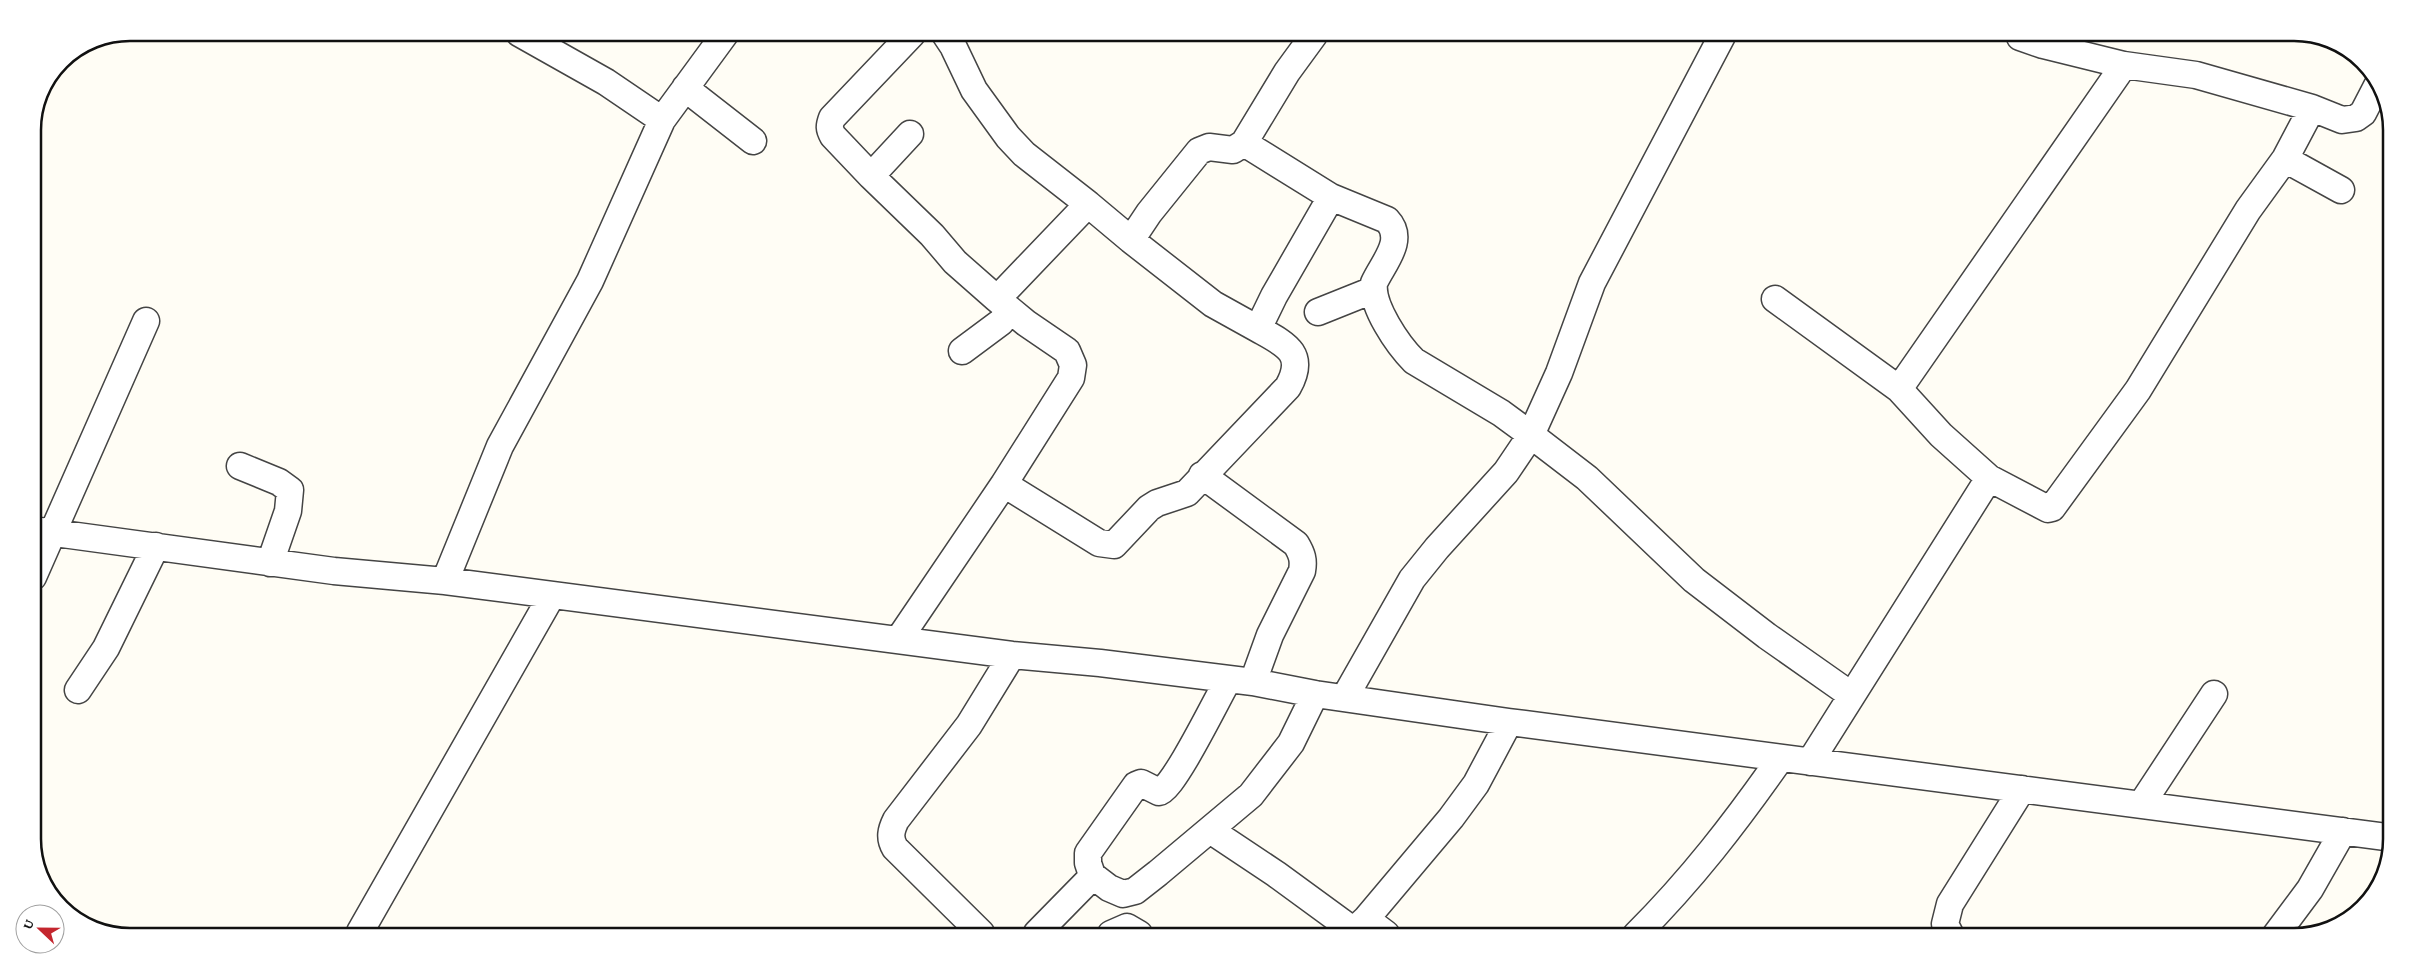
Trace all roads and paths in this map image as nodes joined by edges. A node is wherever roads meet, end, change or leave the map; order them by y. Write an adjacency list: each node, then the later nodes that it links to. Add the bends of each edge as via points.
1 (532, 41): 12 (street, via 606,82)
2 (720, 41): 9 (street)
3 (905, 41): 17 (street, via 832,118 830,124 834,136)
4 (949, 41): 20 (street, via 974,90 1008,137 1024,154)
5 (1310, 41): 15 (street)
6 (1719, 41): 30 (street, via 1592,283 1559,373)
7 (2032, 41): 8 (street)
8 (2124, 65): 11 (street, via 2196,75); 29 (street)
9 (685, 88): 12 (street); 14 (street)
10 (2374, 92): 11 (street, via 2363,113 2356,118 2342,120)
11 (2312, 108): 16 (street)
12 (662, 120): 38 (street, via 590,281 500,446)
13 (910, 134): 17 (street)
14 (753, 141)
15 (1244, 143): 19 (street); 21 (street, via 1233,150 1209,147 1199,151)
16 (2285, 159): 18 (street); 33 (street, via 2248,210 2138,390 2052,508 2041,507)
17 (871, 176): 24 (street, via 955,262)
18 (2341, 190)
19 (1331, 197): 22 (street, via 1388,220 1393,226 1395,239); 27 (street)
20 (1088, 204): 21 (street); 24 (street)
21 (1131, 240): 27 (street, via 1213,304)
22 (1373, 290): 25 (street); 30 (street, via 1387,324 1414,361 1501,413)
23 (1775, 299): 29 (street)
24 (1004, 304): 28 (street, via 1001,322); 34 (street, via 1067,351 1073,364 1068,384)
25 (1318, 312)
26 (146, 321): 35 (street)
27 (1258, 328): 32 (street, via 1288,346 1293,353 1293,378 1288,387)
28 (962, 351)
29 (1899, 390): 33 (street, via 1941,435)
30 (1531, 435): 46 (street, via 1587,478 1694,580); 47 (street, via 1506,472 1412,579)
31 (240, 466): 37 (street, via 290,490 288,511)
32 (1202, 475): 34 (street, via 1187,493 1149,508 1118,542 1109,546 1099,543); 42 (street, via 1296,544 1304,562 1270,635)
33 (1989, 478): 46 (street)
34 (1004, 484): 40 (street)
35 (42, 531): 36 (street)
36 (156, 546): 37 (street); 43 (street, via 106,648)
37 (270, 562): 38 (street)
38 (445, 581): 39 (street)
39 (552, 595): 40 (street); 57 (street)
40 (899, 639): 41 (street)
41 (1012, 655): 42 (street); 58 (street, via 969,725 896,820 890,838 895,848)
42 (1240, 681): 44 (street); 56 (street, via 1165,789 1159,792 1141,783 1136,785 1088,853)
43 (78, 690)
44 (1315, 694): 47 (street); 53 (street, via 1291,743 1270,771 1251,795)
45 (2214, 694): 52 (street)
46 (1851, 695): 50 (street)
47 (1345, 697): 48 (street)
48 (1509, 722): 49 (street); 61 (street, via 1476,784)
49 (1780, 759): 50 (street); 62 (street, via 1728,833)
50 (1810, 762): 51 (street)
51 (2022, 789): 52 (street); 63 (street, via 1950,904)
52 (2141, 805): 54 (street)
53 (1210, 830): 56 (street, via 1129,893 1109,888); 60 (street)
54 (2343, 831): 55 (street); 64 (street, via 2310,889)
55 (2383, 837)
56 (1092, 875): 59 (street)
57 (362, 928)
58 (976, 928)
59 (1043, 928)
60 (1361, 928)
61 (1366, 928)
62 (1643, 928)
63 (1947, 928)
64 (2281, 928)

